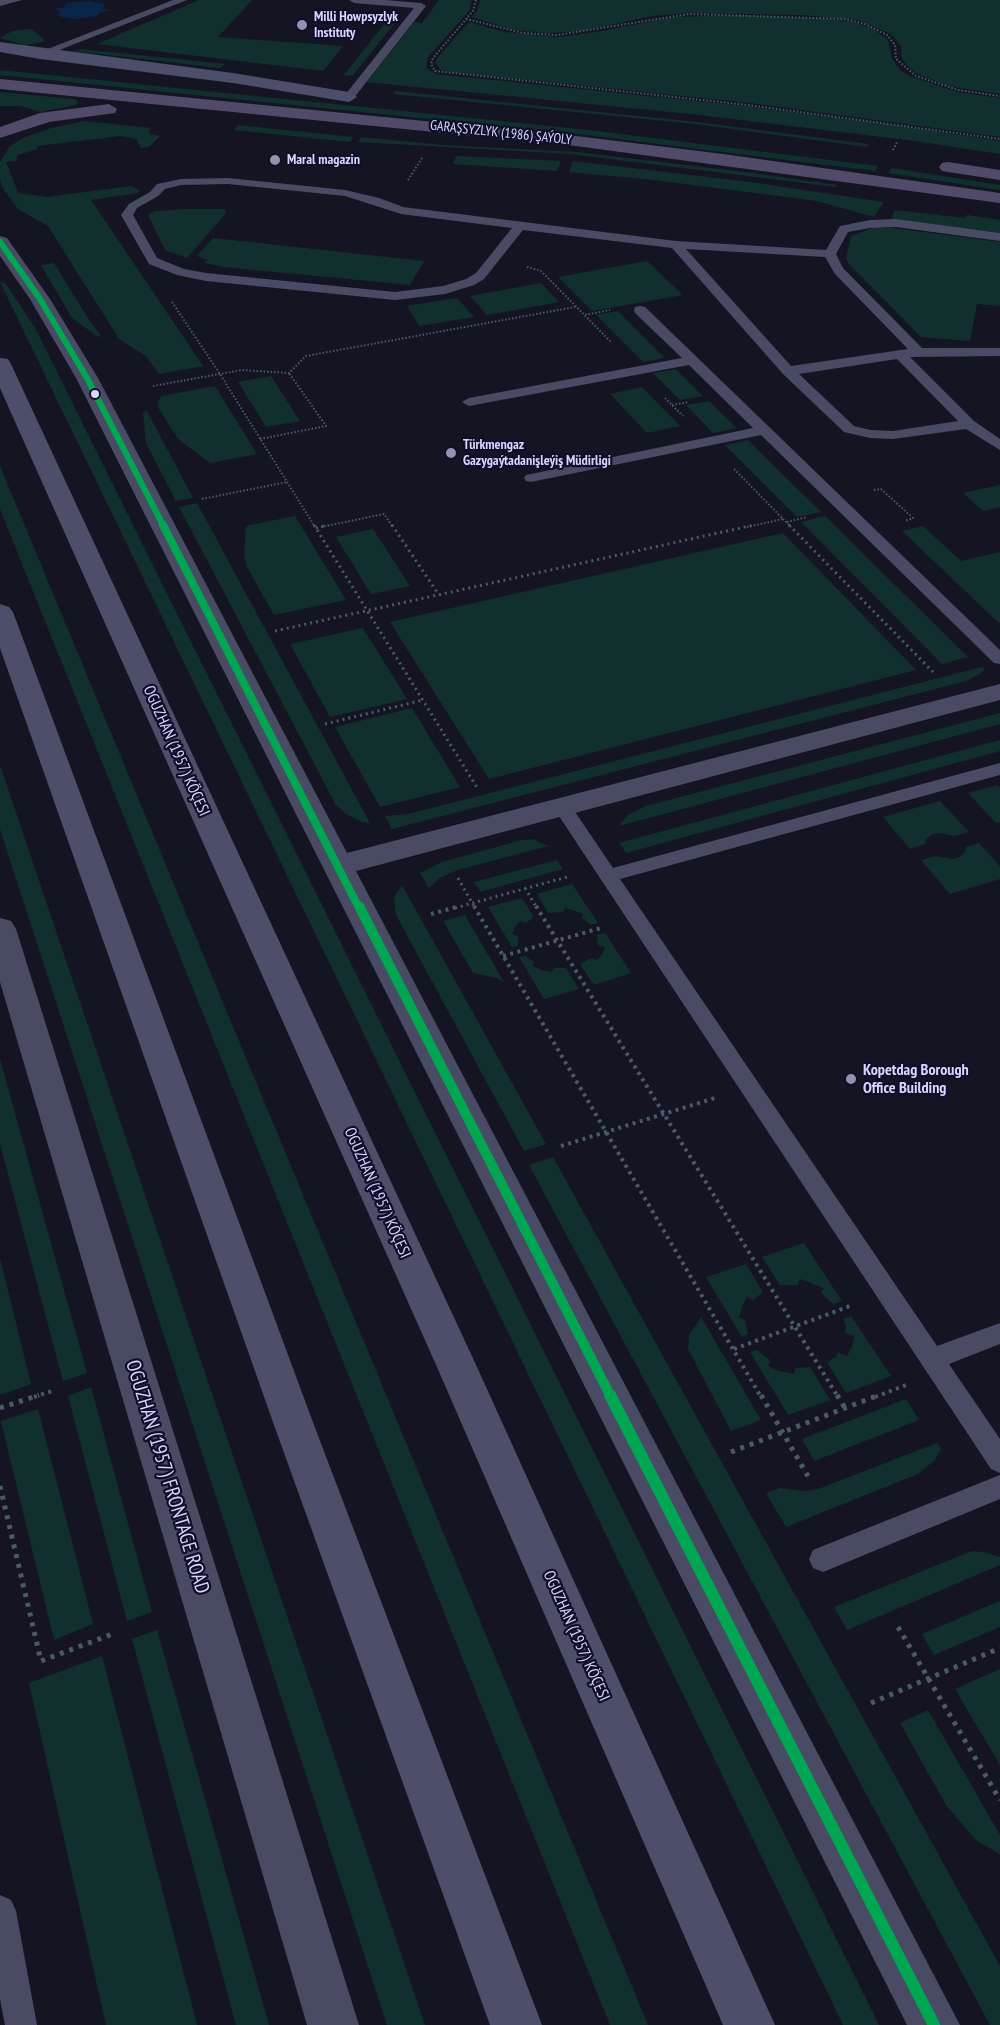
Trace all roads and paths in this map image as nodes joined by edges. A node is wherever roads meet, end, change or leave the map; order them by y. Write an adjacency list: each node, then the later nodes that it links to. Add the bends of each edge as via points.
1 (17, 0): 5 (lane)
2 (182, 0): 8 (lane)
3 (354, 0): 12 (lane, via 421,6)
4 (476, 0): 6 (path)
5 (0, 3)
6 (466, 20): 11 (path, via 524,33 557,35 689,14 844,19 887,35 895,45 896,59 916,76 958,90); 16 (path, via 433,58 435,71 759,106)
7 (0, 47): 8 (main road)
8 (40, 54): 12 (main road)
9 (0, 62): 12 (main road)
10 (0, 84): 14 (main road, GARAŞSYZLYK (1986) ŞAÝOLY)
11 (1000, 96)
12 (349, 97): 13 (main road)
13 (371, 99)
14 (224, 105): 15 (main road, via 65,113); 19 (main road, GARAŞSYZLYK (1986) ŞAÝOLY, via 723,159)
15 (0, 133)
16 (1000, 139)
17 (929, 164): 18 (main road)
18 (1000, 175)
19 (1000, 198)
20 (520, 226): 20 (lane, via 480,276 470,282 445,290 395,296 182,272 153,261 127,215 161,186 228,181 345,193 401,210); 23 (lane)
21 (1000, 237): 24 (lane, via 896,223 870,224 844,229)
22 (0, 242): 64 (street, via 87,378)
23 (676, 245): 24 (lane); 37 (lane)
24 (830, 254): 31 (lane, via 839,271)
25 (549, 280): 27 (path)
26 (172, 302): 38 (path)
27 (576, 307): 30 (path); 39 (path, via 306,356)
28 (619, 309): 30 (path)
29 (640, 310): 34 (lane)
30 (584, 315): 36 (path)
31 (918, 352): 32 (lane); 33 (lane)
32 (1000, 352)
33 (901, 355): 37 (lane); 42 (lane)
34 (691, 360): 36 (lane); 43 (lane)
35 (0, 364): 106 (main road, OGUZHAN (1957) KÖÇESI, via 462,1378)
36 (638, 370): 41 (lane); 45 (path)
37 (788, 371): 42 (lane, via 849,429 893,435)
38 (220, 374): 39 (path, via 242,370); 40 (path); 44 (path)
39 (289, 374): 44 (path, via 326,426)
40 (153, 386)
41 (469, 402)
42 (969, 424): 46 (lane)
43 (764, 430): 45 (lane); 56 (lane)
44 (260, 439): 48 (path)
45 (708, 441): 47 (lane); 50 (path)
46 (1000, 446)
47 (531, 478)
48 (287, 482): 49 (path); 51 (path)
49 (202, 499)
50 (783, 519): 52 (path); 57 (path)
51 (316, 528): 52 (path, via 384,514); 53 (path)
52 (439, 595): 53 (path)
53 (368, 611): 55 (path); 59 (path)
54 (0, 612): 105 (main road)
55 (275, 631)
56 (1000, 659)
57 (933, 672)
58 (1000, 692): 63 (street)
59 (423, 700): 60 (path); 62 (path)
60 (325, 724)
61 (1000, 769): 66 (lane)
62 (478, 789)
63 (562, 807): 64 (street); 66 (lane)
64 (336, 866): 107 (street)
65 (568, 876): 68 (path)
66 (608, 876): 75 (lane)
67 (458, 878): 69 (path)
68 (525, 888): 69 (path); 72 (path)
69 (472, 903): 70 (path); 74 (path)
70 (431, 914)
71 (601, 928): 72 (path)
72 (557, 940): 74 (path); 76 (path)
73 (3, 948): 104 (street, OGUZHAN (1957) FRONTAGE ROAD)
74 (503, 956): 77 (path)
75 (749, 1088): 76 (path); 83 (lane)
76 (664, 1114): 77 (path); 80 (path)
77 (606, 1132): 78 (path); 82 (path)
78 (561, 1146)
79 (846, 1308): 80 (path)
80 (795, 1327): 82 (path); 87 (path)
81 (1000, 1333): 83 (lane)
82 (734, 1349): 88 (path)
83 (932, 1359): 90 (lane)
84 (899, 1388): 87 (path)
85 (52, 1391): 86 (path)
86 (0, 1408)
87 (845, 1408): 88 (path)
88 (782, 1432): 89 (path); 91 (path)
89 (730, 1452)
90 (1000, 1461)
91 (809, 1478)
92 (0, 1486): 96 (path, via 41,1661)
93 (1000, 1487): 94 (lane)
94 (822, 1559)
95 (898, 1627): 98 (path)
96 (115, 1633)
97 (1000, 1648): 98 (path)
98 (929, 1678): 99 (path); 100 (path)
99 (871, 1703)
100 (998, 1793): 101 (path)
101 (1000, 1800)
102 (0, 1911): 103 (lane)
103 (21, 2025)
104 (333, 2025)
105 (516, 2025)
106 (749, 2025)
107 (934, 2025)

